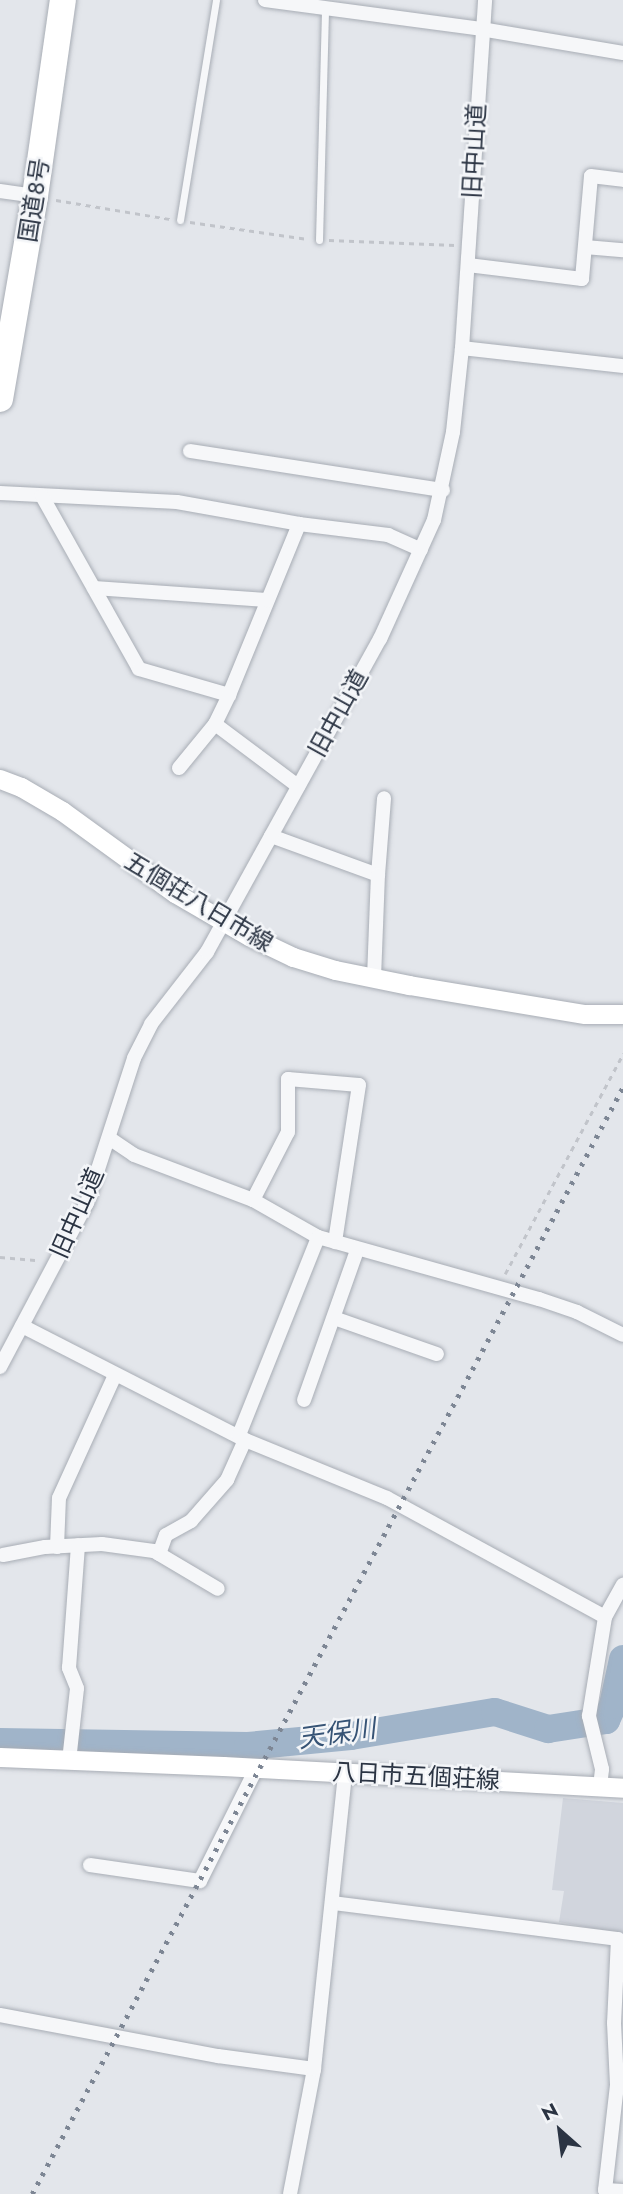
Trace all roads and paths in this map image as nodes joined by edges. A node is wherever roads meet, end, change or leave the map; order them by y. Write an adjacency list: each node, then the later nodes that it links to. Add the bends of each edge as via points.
1 (63, 0): 10 (highway, 国道8号)
2 (216, 0): 11 (lane)
3 (265, 0): 5 (street)
4 (485, 0): 6 (street, 旧中山道)
5 (325, 9): 6 (street); 12 (lane)
6 (481, 29): 7 (street); 13 (street, 旧中山道)
7 (623, 52)
8 (623, 180): 14 (street, via 591,176)
9 (0, 191): 10 (street)
10 (35, 196): 11 (path); 19 (highway, 国道8号)
11 (180, 220): 12 (path)
12 (319, 240): 13 (path)
13 (469, 246): 16 (street, 旧中山道)
14 (585, 247): 15 (street); 16 (street, via 582,279)
15 (623, 250)
16 (468, 265): 17 (street, 旧中山道)
17 (462, 348): 18 (street); 21 (street, 旧中山道)
18 (623, 366)
19 (0, 399)
20 (190, 451): 21 (street)
21 (443, 490): 25 (street, 旧中山道)
22 (0, 493): 23 (street)
23 (42, 496): 24 (street, via 177,502); 26 (street)
24 (299, 524): 25 (street, via 388,535); 27 (street)
25 (421, 551): 32 (street, 旧中山道, via 380,639)
26 (93, 589): 27 (street); 28 (street, via 139,669)
27 (267, 600): 28 (street)
28 (229, 695): 29 (street)
29 (215, 724): 30 (street); 32 (street)
30 (180, 768)
31 (0, 779): 36 (main road, 五個荘八日市線, via 62,811 175,893)
32 (298, 786): 34 (street, 旧中山道)
33 (384, 798): 35 (street)
34 (271, 836): 35 (street); 36 (street, 旧中山道)
35 (379, 875): 37 (street)
36 (222, 920): 37 (main road, 五個荘八日市線, via 293,957); 40 (street, 旧中山道, via 207,952 151,1024 123,1083)
37 (374, 978): 38 (main road, 五個荘八日市線, via 585,1014)
38 (623, 1014)
39 (623, 1054): 47 (path)
40 (108, 1139): 41 (street, via 134,1155); 46 (street, 旧中山道, via 87,1203)
41 (253, 1200): 42 (street); 43 (street, via 288,1132 288,1079 359,1085)
42 (318, 1237): 43 (street); 55 (street)
43 (335, 1242): 44 (street)
44 (357, 1250): 47 (street); 48 (street)
45 (0, 1257): 46 (path)
46 (54, 1265): 49 (street, 旧中山道)
47 (498, 1287): 50 (street, via 577,1312)
48 (334, 1318): 51 (street); 54 (street)
49 (22, 1326): 52 (street, 旧中山道); 53 (street)
50 (623, 1335)
51 (437, 1354)
52 (0, 1367)
53 (115, 1376): 55 (street); 57 (street, via 59,1497)
54 (304, 1401)
55 (242, 1438): 58 (street, via 227,1480 191,1521 166,1535); 62 (street, via 387,1498)
56 (78, 1545): 57 (street); 58 (street, via 102,1544); 64 (street, via 69,1668 76,1688)
57 (57, 1547): 59 (street)
58 (159, 1554): 61 (street)
59 (3, 1555)
60 (623, 1585): 62 (street)
61 (218, 1589)
62 (605, 1617): 67 (street, via 589,1716 601,1769)
63 (0, 1757): 64 (main road, 八日市五個荘線)
64 (69, 1761): 65 (main road, 八日市五個荘線)
65 (257, 1768): 66 (main road, 八日市五個荘線); 69 (street, via 200,1881)
66 (345, 1773): 67 (main road, 八日市五個荘線); 70 (street)
67 (600, 1786): 68 (main road, 八日市五個荘線)
68 (623, 1788)
69 (90, 1865)
70 (333, 1903): 71 (street, via 618,1939); 73 (street)
71 (621, 1955): 74 (street, via 614,2023)
72 (0, 2015): 73 (street)
73 (314, 2069): 77 (street)
74 (620, 2086): 76 (street)
75 (623, 2191): 76 (street)
76 (605, 2192)
77 (290, 2194)

